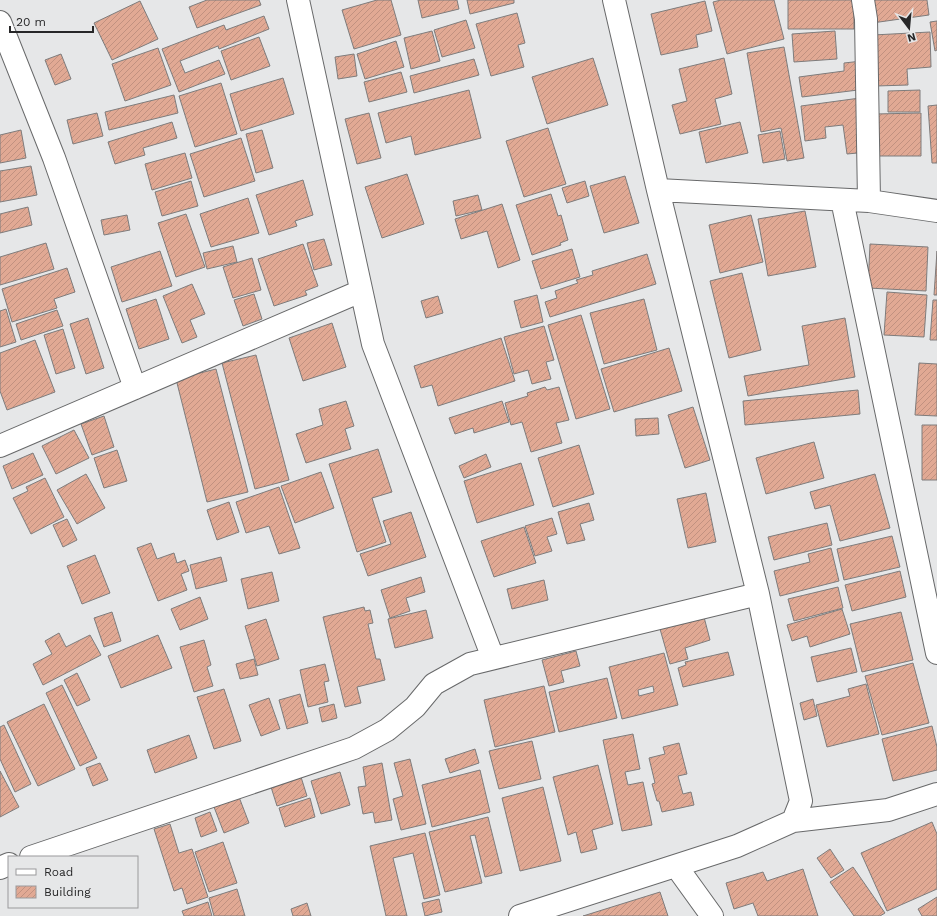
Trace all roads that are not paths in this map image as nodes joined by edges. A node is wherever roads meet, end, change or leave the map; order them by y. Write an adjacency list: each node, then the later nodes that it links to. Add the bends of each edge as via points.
1 (298, 0): 9 (street)
2 (614, 0): 5 (street)
3 (863, 0): 7 (street, via 866,19)
4 (0, 22): 10 (street, via 54,158)
5 (658, 190): 6 (street); 12 (street)
6 (842, 200): 7 (street); 13 (street)
7 (869, 201): 8 (street)
8 (937, 211)
9 (362, 291): 10 (street); 14 (street, via 374,344)
10 (135, 388): 11 (street)
11 (0, 446)
12 (758, 594): 14 (street); 16 (street, via 801,800)
13 (937, 653)
14 (493, 658): 17 (street, via 470,664 434,684 415,707 387,730 354,748)
15 (937, 794): 16 (street, via 888,810)
16 (793, 821): 18 (street, via 737,846)
17 (34, 856)
18 (676, 866): 19 (street); 20 (street)
19 (520, 916)
20 (712, 916)

